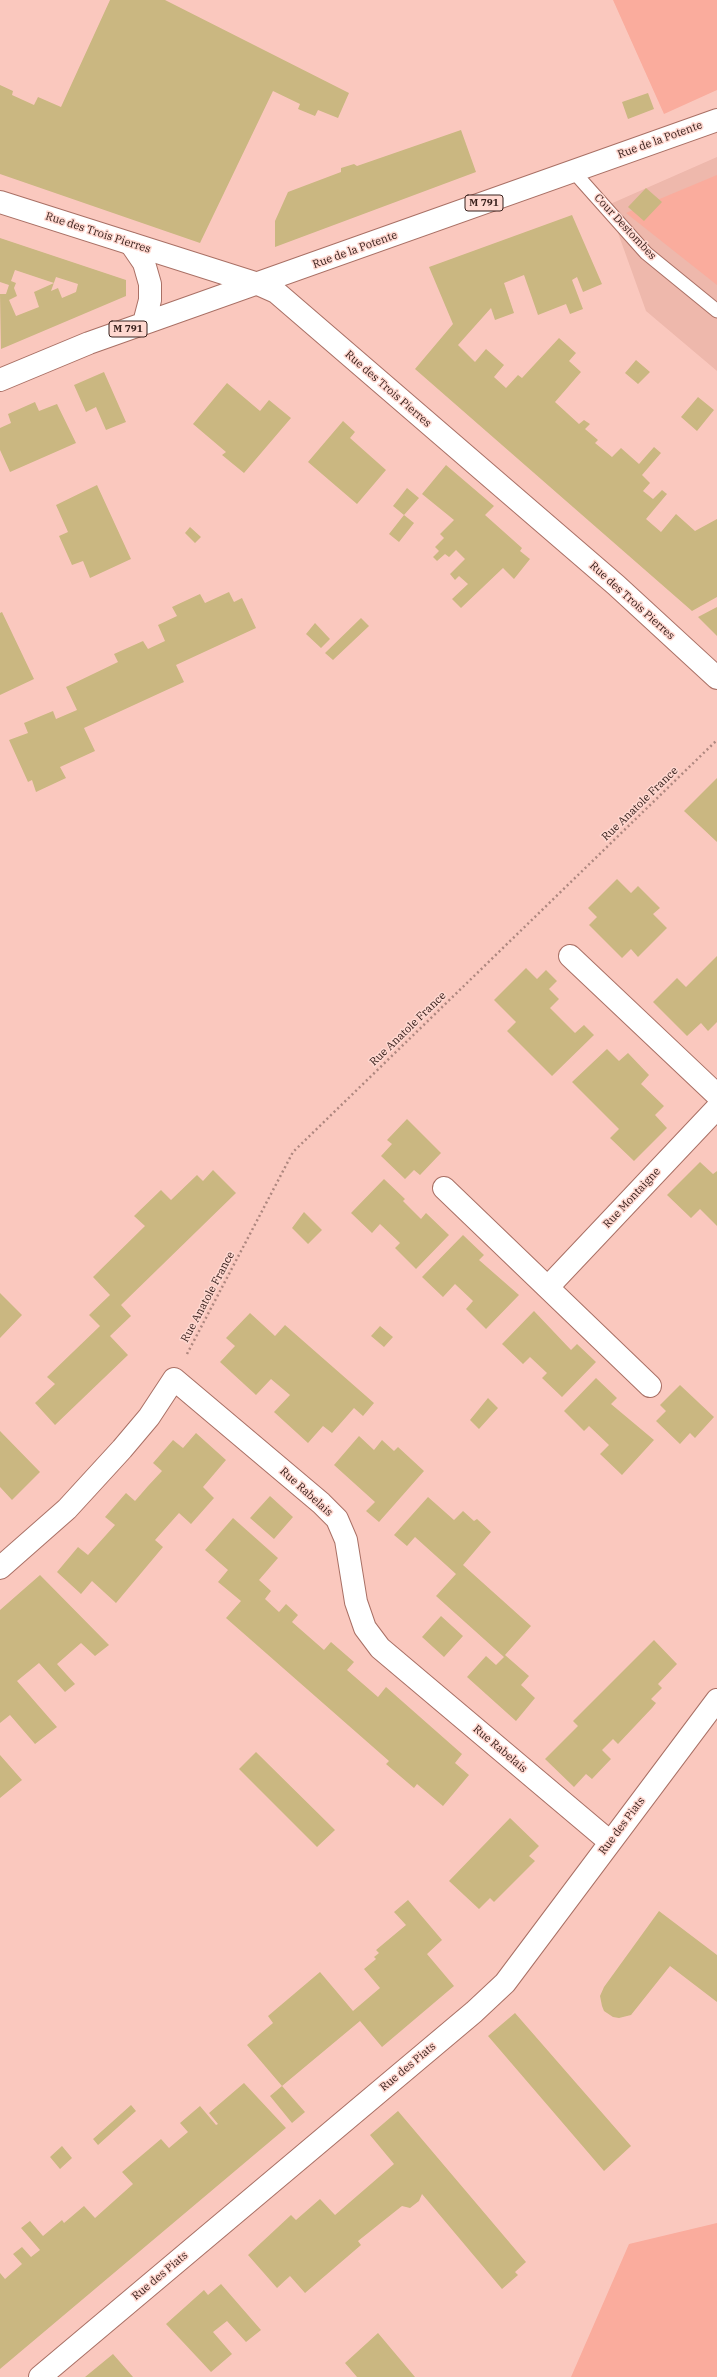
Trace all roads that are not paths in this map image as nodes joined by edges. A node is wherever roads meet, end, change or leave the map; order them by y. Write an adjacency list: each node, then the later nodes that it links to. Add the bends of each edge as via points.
1 (715, 120): 2 (street, Rue de la Potente / M 791)
2 (573, 171): 5 (street, Rue de la Potente / M 791); 6 (lane, Cour Destombes, via 646,253)
3 (0, 202): 4 (street, Rue des Trois Pierres)
4 (131, 244): 5 (street, Rue des Trois Pierres); 7 (street, via 144,263 150,284 150,300)
5 (258, 284): 7 (street, Rue de la Potente / M 791); 9 (street, Rue des Trois Pierres, via 287,300 616,585)
6 (717, 311)
7 (144, 324): 8 (street, Rue de la Potente / M 791)
8 (0, 380)
9 (717, 678)
10 (570, 956): 11 (street)
11 (717, 1094)
12 (717, 1108): 14 (street, Rue Montaigne)
13 (444, 1188): 14 (street)
14 (548, 1287): 15 (street)
15 (650, 1386)
16 (3, 1560): 18 (street, Rue Rabelais, via 67,1509 149,1417 174,1379 321,1502 337,1519 346,1540 358,1608 365,1628 380,1648)
17 (717, 1700): 18 (street, Rue des Piats)
18 (610, 1842): 19 (street, Rue des Piats, via 505,1983 468,2017)
19 (40, 2377)

